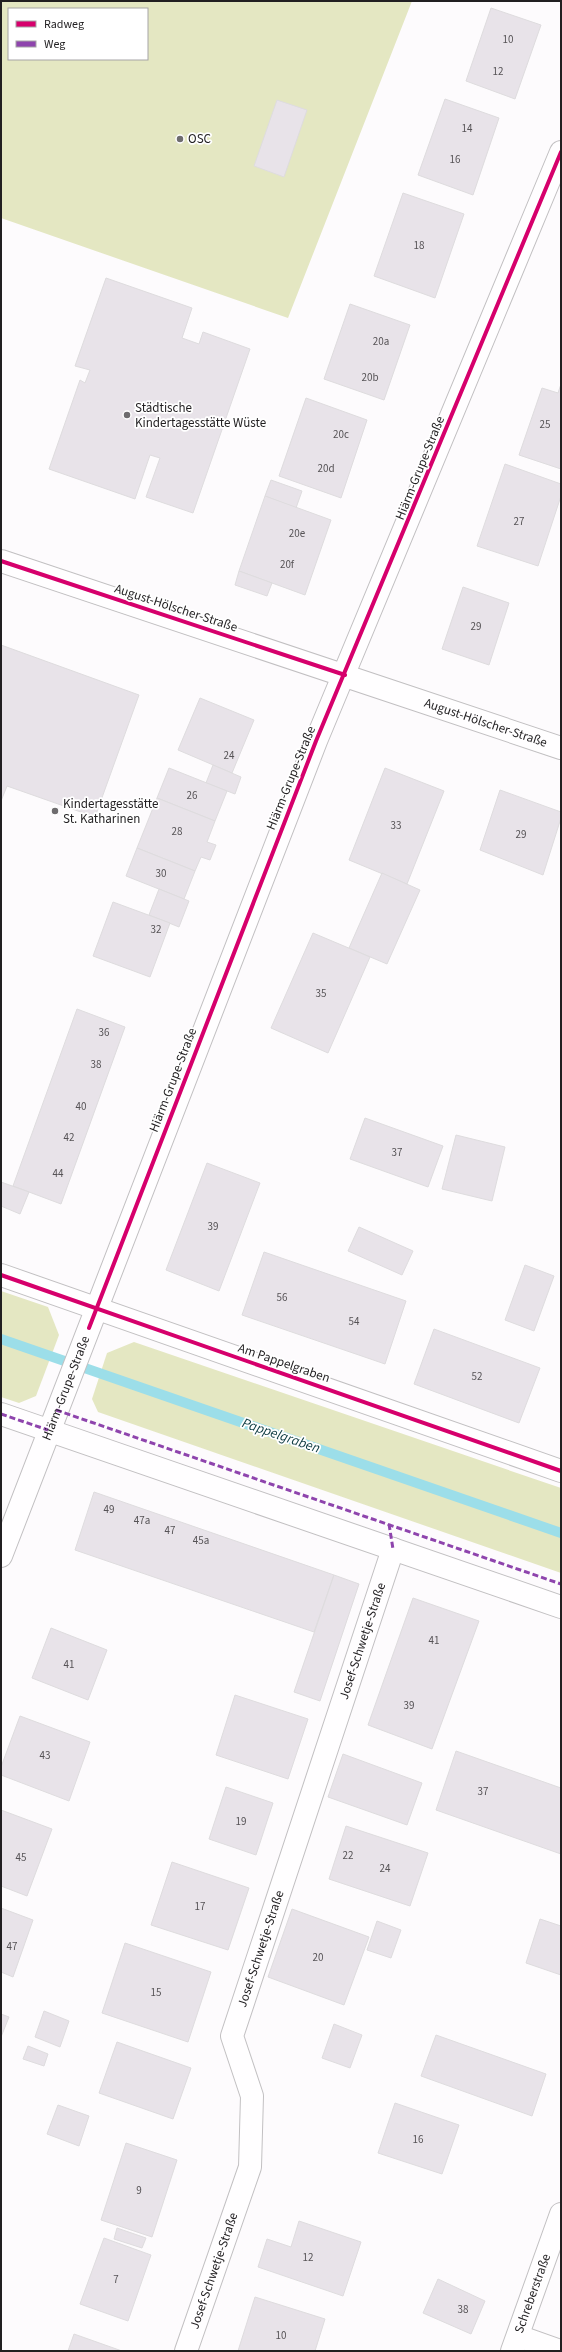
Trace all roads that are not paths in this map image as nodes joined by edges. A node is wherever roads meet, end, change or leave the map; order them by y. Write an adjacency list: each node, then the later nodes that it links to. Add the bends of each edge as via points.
1 (561, 152): 3 (street, Hiärm-Grupe-Straße)
2 (1, 561): 3 (street, August-Hölscher-Straße)
3 (345, 675): 4 (street, August-Hölscher-Straße); 6 (street, Hiärm-Grupe-Straße, via 310,755)
4 (561, 748)
5 (1, 1275): 6 (street, Am Pappelgraben)
6 (97, 1308): 8 (street, Hiärm-Grupe-Straße); 9 (street, Am Pappelgraben)
7 (1, 1414): 8 (street)
8 (48, 1430): 10 (street); 11 (street, Hiärm-Grupe-Straße)
9 (561, 1471)
10 (393, 1549): 12 (street); 15 (street, Josef-Schwetje-Straße, via 232,2036 252,2096 250,2166)
11 (1, 1556)
12 (561, 1607)
13 (561, 2214): 14 (street, Schreberstraße)
14 (515, 2343): 16 (street)
15 (186, 2351)
16 (560, 2351)

